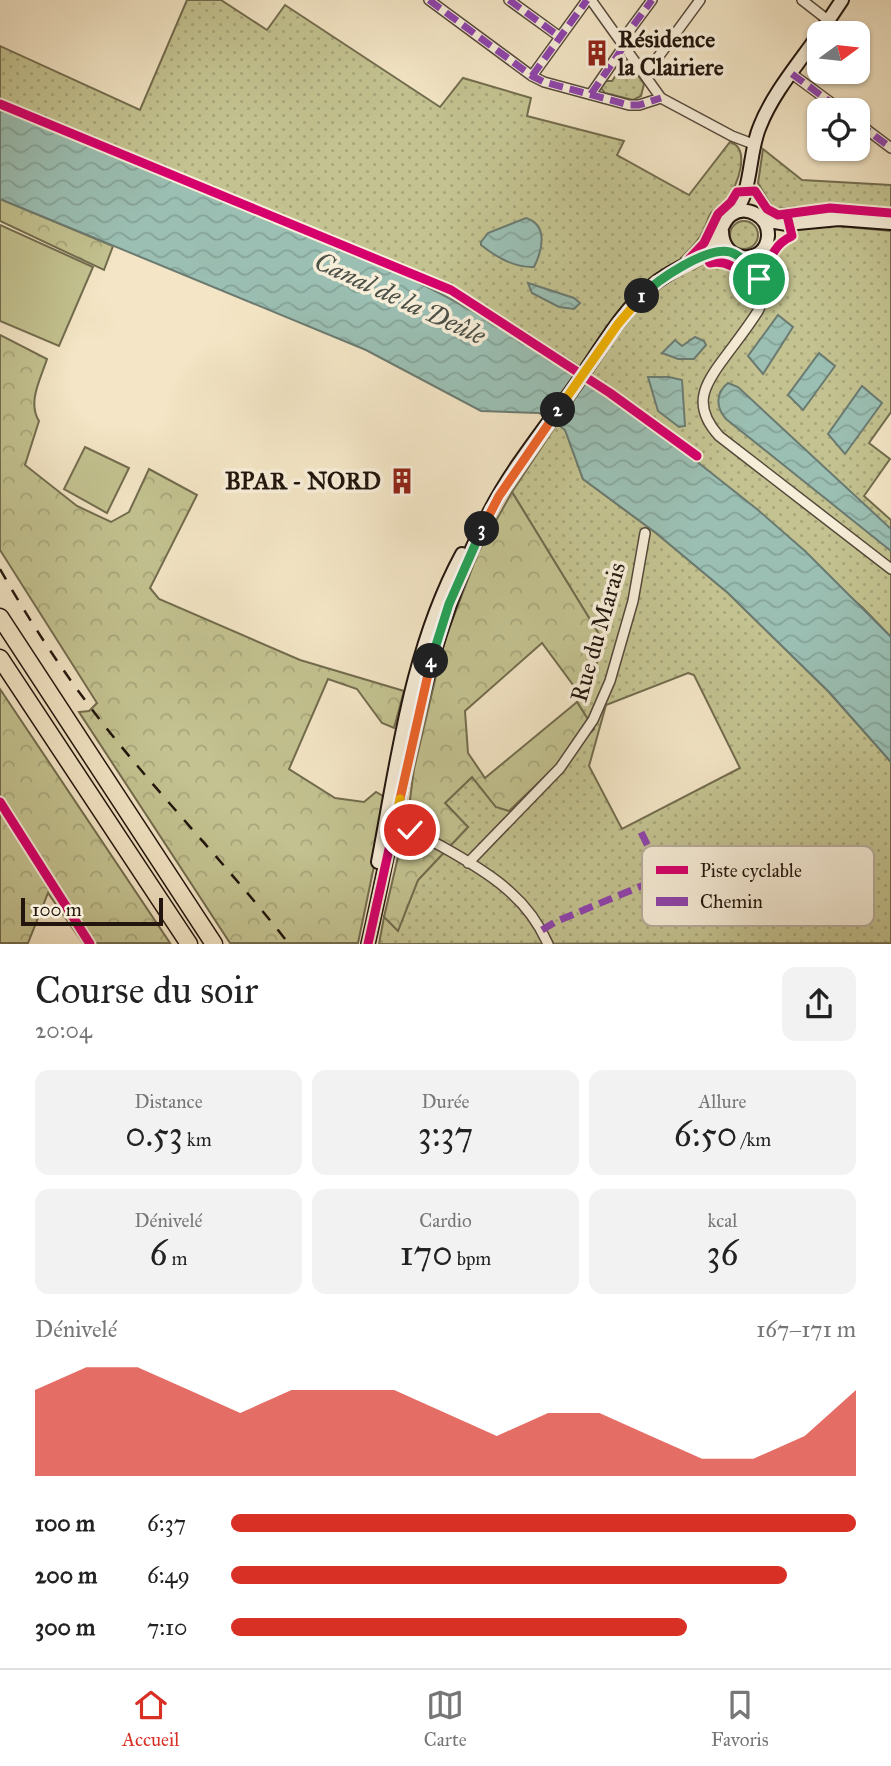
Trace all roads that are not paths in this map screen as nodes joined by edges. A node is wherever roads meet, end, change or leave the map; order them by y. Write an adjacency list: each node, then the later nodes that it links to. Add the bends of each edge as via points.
1 (429, 0): 14 (street)
2 (509, 0): 9 (street)
3 (589, 0): 9 (street); 10 (street)
4 (652, 0): 10 (street)
5 (700, 0): 13 (street)
6 (802, 0): 8 (street)
7 (842, 0): 8 (street)
8 (828, 21)
9 (560, 37): 14 (street)
10 (623, 44): 13 (street); 15 (street)
11 (807, 52): 12 (street)
12 (792, 74): 17 (street); 19 (street, via 769,108)
13 (645, 75): 16 (street)
14 (532, 76): 15 (street)
15 (591, 94): 16 (street, via 633,105)
16 (661, 98): 19 (street)
17 (825, 98)
18 (870, 132): 20 (street)
19 (753, 144): 21 (street)
20 (891, 148)
21 (747, 180): 22 (street); 23 (street)
22 (733, 214): 23 (street, via 747,211); 26 (street)
23 (760, 217): 24 (street, via 779,224); 27 (street, via 768,234)
24 (800, 223): 25 (street, via 839,219); 27 (street, via 777,233)
25 (891, 223)
26 (722, 231): 28 (street, via 722,241); 29 (street)
27 (763, 248): 28 (street, via 751,256); 30 (street, via 759,260)
28 (733, 254): 29 (street); 30 (street)
29 (700, 258): 35 (street, via 652,286 623,318 491,509 433,651)
30 (762, 285): 32 (street, via 764,297 758,311 707,382 703,397 706,418 719,436)
31 (645, 533): 36 (street, Rue du Marais, via 633,601 610,681 593,720 560,768)
32 (891, 569)
33 (0, 617): 38 (highway)
34 (0, 658): 37 (highway)
35 (390, 824): 36 (street, via 418,834); 39 (street); 40 (street)
36 (468, 863): 41 (street, via 514,895)
37 (189, 943)
38 (214, 943)
39 (362, 943)
40 (368, 943)
41 (548, 943)

